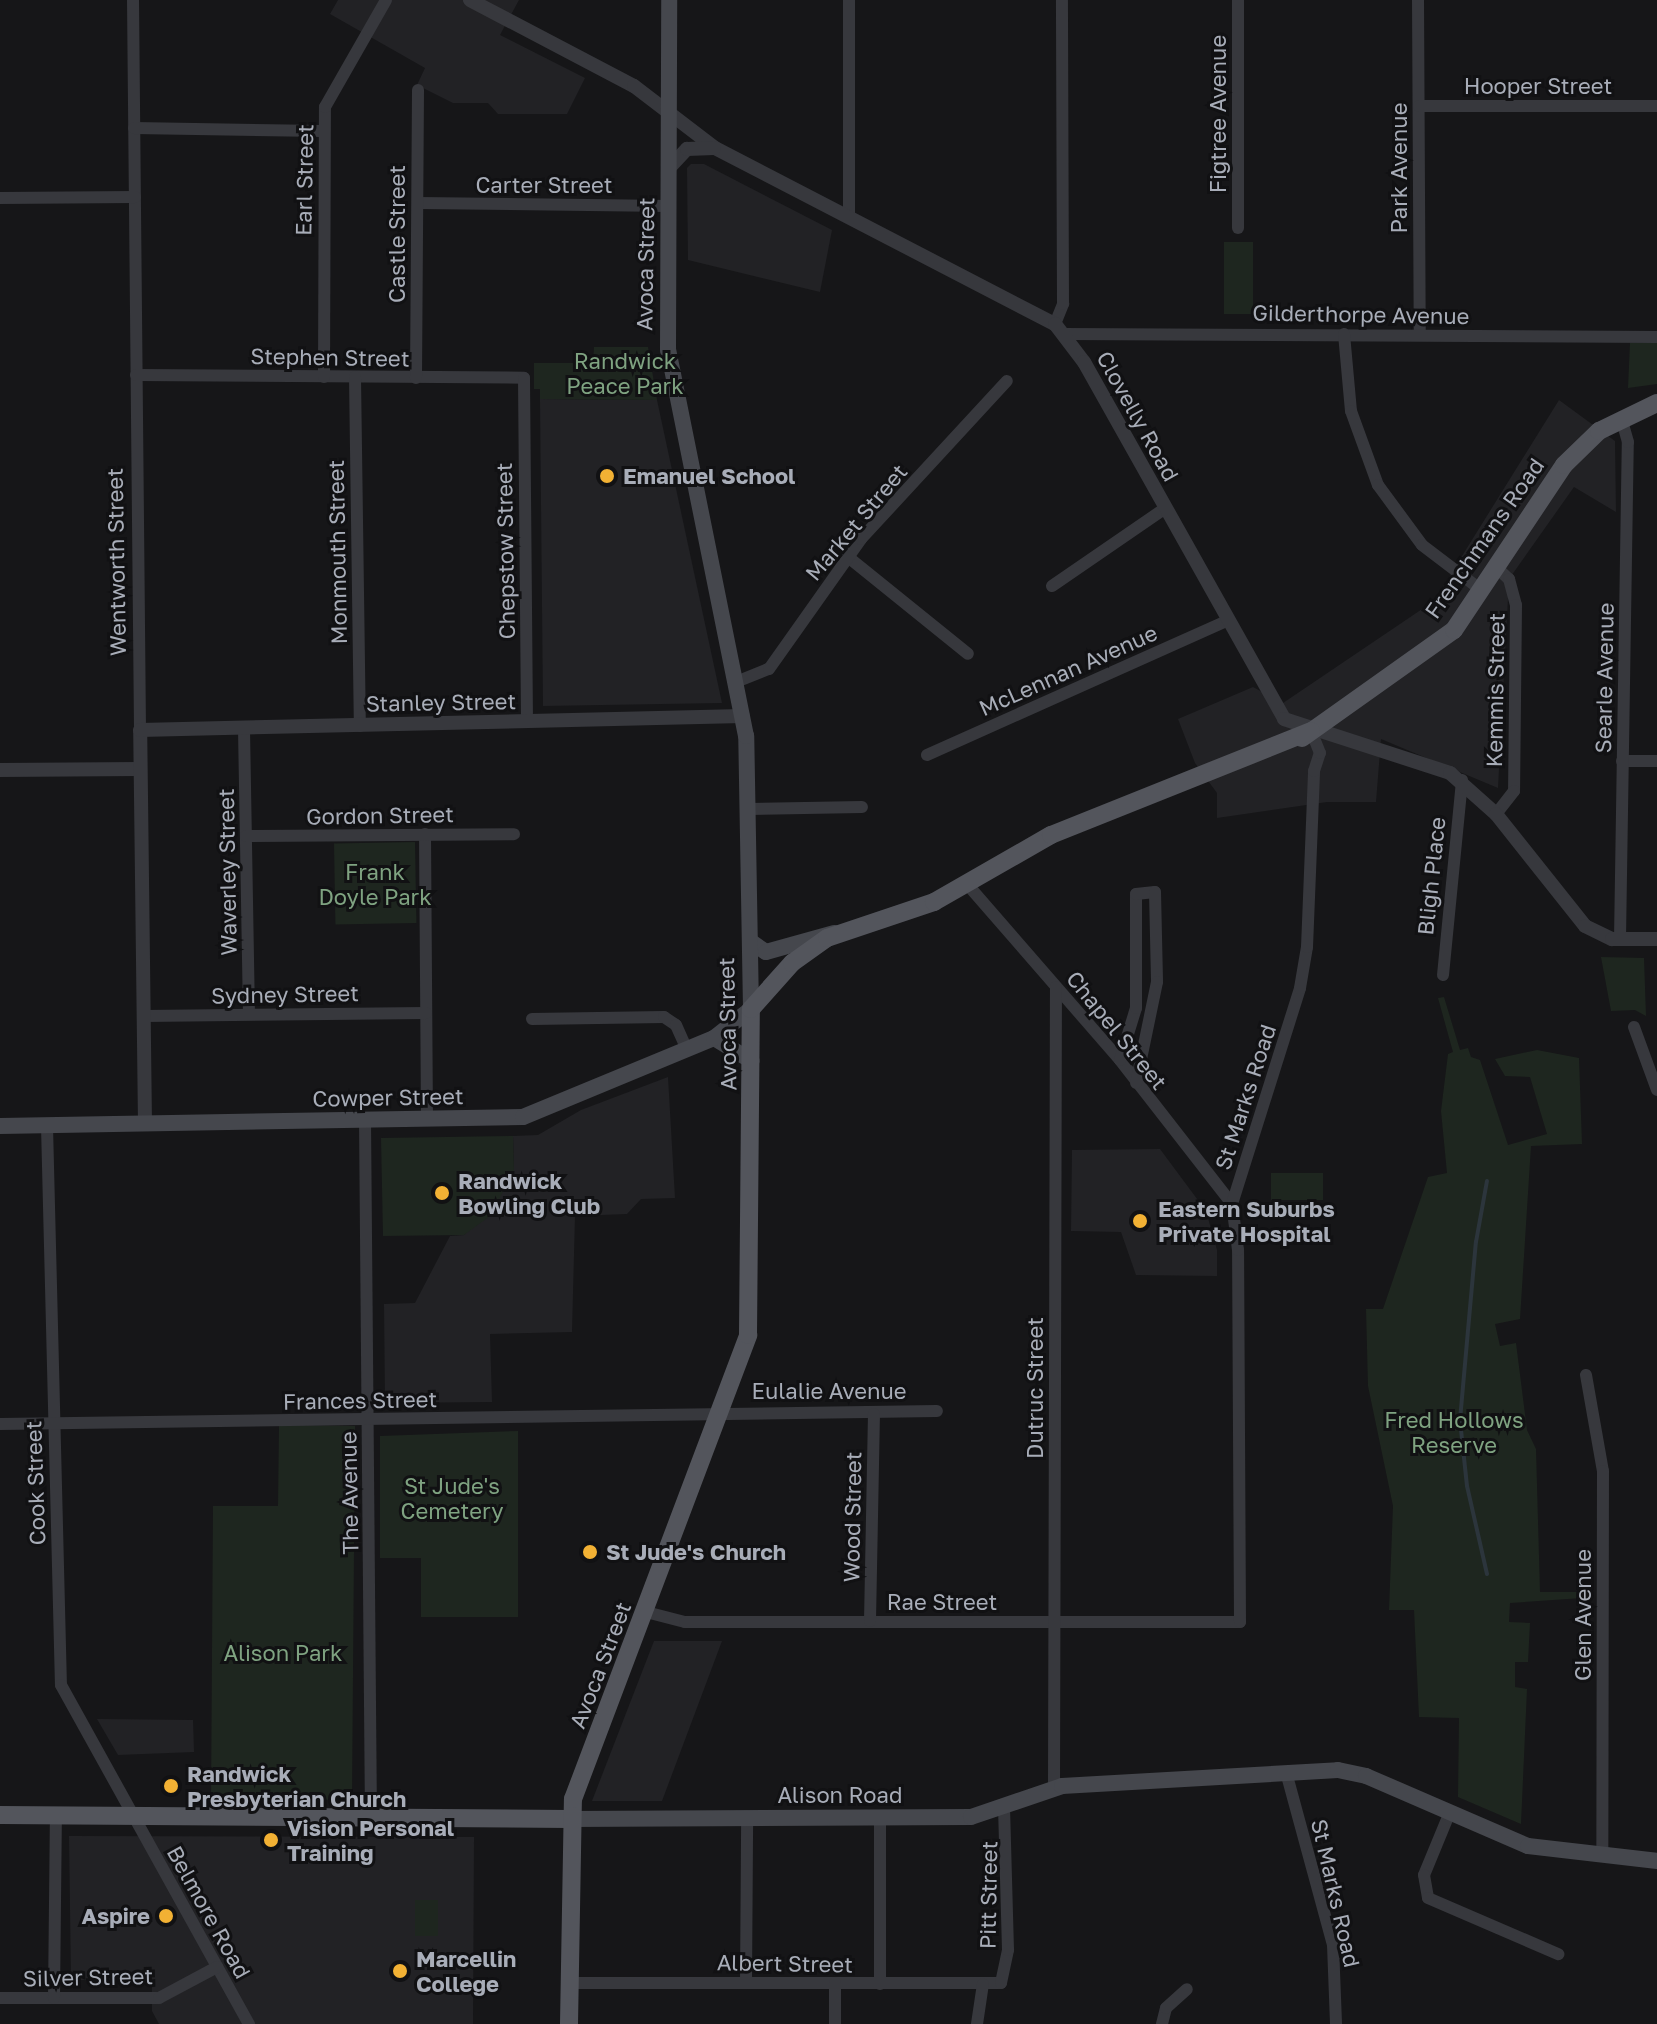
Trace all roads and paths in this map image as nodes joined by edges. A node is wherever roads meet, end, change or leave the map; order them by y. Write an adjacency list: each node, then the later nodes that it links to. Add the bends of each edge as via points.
1 (133, 0): 13 (street, Wentworth Street)
2 (386, 0): 14 (street, Earl Street, via 325,107)
3 (470, 0): 12 (street, via 615,75)
4 (669, 0): 12 (main road, Avoca Street)
5 (849, 0): 21 (street)
6 (1062, 0): 23 (street)
7 (1238, 0): 22 (street, Figtree Avenue)
8 (1418, 0): 10 (street, Park Avenue)
9 (418, 90): 19 (street, Castle Street)
10 (1419, 106): 11 (street, Hooper Street); 25 (street, Park Avenue)
11 (1657, 106)
12 (669, 114): 15 (street); 16 (main road, Avoca Street)
13 (134, 128): 14 (street); 17 (street, Wentworth Street)
14 (322, 131): 28 (street, Earl Street)
15 (715, 148): 16 (street, via 687,149); 21 (street)
16 (670, 167): 20 (main road, Avoca Street)
17 (135, 197): 18 (street); 27 (street, Wentworth Street)
18 (0, 198)
19 (418, 203): 20 (street, Carter Street); 30 (street, Castle Street)
20 (669, 206): 42 (main road, Avoca Street, via 669,360)
21 (849, 217): 23 (street)
22 (1238, 228)
23 (1060, 329): 24 (street, Gilderthorpe Avenue); 35 (street, Clovelly Road)
24 (1344, 334): 25 (street, Gilderthorpe Avenue); 39 (street, via 1351,411 1378,485 1422,545)
25 (1420, 335): 26 (street, Gilderthorpe Avenue)
26 (1657, 337)
27 (136, 375): 28 (street, Stephen Street); 47 (street, Wentworth Street)
28 (324, 377): 29 (street, Stephen Street)
29 (355, 377): 30 (street, Stephen Street); 45 (street, Monmouth Street)
30 (416, 378): 31 (street, Stephen Street)
31 (524, 378): 44 (street, Chepstow Street)
32 (1007, 381): 36 (street, Market Street)
33 (1657, 403): 34 (main road, Frenchmans Road)
34 (1621, 418): 37 (main road, Frenchmans Road, via 1564,465); 50 (street, Searle Avenue, via 1628,442)
35 (1164, 509): 38 (street); 40 (street, Clovelly Road)
36 (848, 557): 41 (street); 42 (street, Market Street, via 769,669)
37 (1496, 567): 39 (main road, Frenchmans Road); 57 (street, Kemmis Street, via 1509,579 1516,605 1514,791)
38 (1052, 586)
39 (1481, 590): 48 (main road, Frenchmans Road, via 1454,630)
40 (1225, 622): 48 (street, Clovelly Road, via 1275,709 1287,722); 49 (street, McLennan Avenue)
41 (968, 654)
42 (736, 682): 43 (main road, Avoca Street)
43 (743, 716): 44 (street, Stanley Street); 56 (main road, Avoca Street)
44 (527, 722): 45 (street, Stanley Street)
45 (360, 726): 46 (street, Stanley Street)
46 (244, 729): 47 (street, Stanley Street); 60 (street, Waverley Street)
47 (140, 730): 52 (street, Wentworth Street)
48 (1311, 731): 54 (street, Clovelly Road, via 1436,767); 61 (main road, Frenchmans Road, via 1051,835); 85 (street, St Marks Road, via 1320,753 1314,771 1307,947 1300,988)
49 (927, 755)
50 (1622, 761): 51 (street); 63 (street, Searle Avenue)
51 (1657, 761)
52 (140, 769): 53 (street); 71 (street, Wentworth Street)
53 (0, 770)
54 (1462, 780): 57 (street, Clovelly Road); 66 (street, Bligh Place)
55 (862, 807): 56 (street)
56 (748, 809): 65 (main road, Avoca Street)
57 (1496, 814): 63 (street, Clovelly Road, via 1585,926)
58 (425, 834): 59 (street, Gordon Street); 60 (street, Gordon Street); 69 (street)
59 (514, 834)
60 (246, 836): 70 (street, Waverley Street)
61 (967, 884): 62 (main road, Frenchmans Road, via 934,902); 67 (street, Chapel Street)
62 (848, 930): 65 (main road, via 766,952); 68 (main road, Frenchmans Road, via 804,952)
63 (1620, 939): 64 (street, Clovelly Road)
64 (1657, 939)
65 (750, 941): 68 (main road, Avoca Street)
66 (1443, 975)
67 (1056, 987): 76 (street, Chapel Street); 95 (street, Dutruc Street)
68 (751, 1009): 74 (main road, Cowper Street); 77 (main road, Avoca Street)
69 (426, 1013): 70 (street, Sydney Street); 80 (street)
70 (249, 1014): 71 (street, Sydney Street)
71 (144, 1016): 82 (street, Wentworth Street)
72 (532, 1019): 75 (street, via 664,1017 676,1025)
73 (1634, 1027): 79 (street)
74 (714, 1038): 75 (main road, Cowper Street); 77 (main road)
75 (687, 1050): 80 (main road, Cowper Street, via 530,1115)
76 (1120, 1060): 78 (street, Chapel Street); 78 (street, via 1136,1008 1136,894 1155,892 1157,982)
77 (752, 1061): 89 (main road, Avoca Street, via 749,1327)
78 (1136, 1083): 85 (street, Chapel Street)
79 (1657, 1090)
80 (427, 1118): 81 (main road, Cowper Street)
81 (365, 1119): 82 (main road, Cowper Street); 90 (street, The Avenue)
82 (145, 1124): 84 (main road, Cowper Street)
83 (0, 1126): 84 (main road, Cowper Street)
84 (47, 1126): 91 (street, Cook Street)
85 (1232, 1204): 96 (street, St Marks Road, via 1239,1289)
86 (1586, 1375): 108 (street, Glen Avenue, via 1603,1471)
87 (937, 1411): 88 (street, Eulalie Avenue)
88 (874, 1414): 89 (street, Eulalie Avenue); 94 (street, Wood Street)
89 (721, 1415): 90 (street, Frances Street); 93 (main road, Avoca Street)
90 (368, 1421): 91 (street, Frances Street); 103 (street, The Avenue)
91 (54, 1422): 92 (street, Frances Street); 104 (street, Cook Street, via 60,1677)
92 (0, 1424)
93 (646, 1612): 94 (street, Rae Street, via 685,1622); 105 (main road, Avoca Street, via 573,1799)
94 (870, 1621): 95 (street, Rae Street)
95 (1054, 1622): 96 (street, Rae Street); 98 (street, Dutruc Street)
96 (1240, 1622)
97 (1286, 1772): 98 (main road, Alison Road); 100 (main road, Alison Road, via 1353,1772); 126 (street, St Marks Road, via 1333,1945)
98 (1054, 1788): 99 (main road, Alison Road)
99 (1004, 1806): 107 (main road, Alison Road, via 971,1817); 115 (street, Pitt Street, via 1008,1950)
100 (1450, 1812): 108 (main road, Alison Road, via 1528,1846); 110 (street, via 1424,1875 1428,1898)
101 (0, 1815): 102 (main road, Alison Road)
102 (56, 1817): 104 (main road, Alison Road); 120 (street)
103 (371, 1818): 104 (main road, Alison Road); 105 (main road, Alison Road)
104 (135, 1819): 111 (street, Belmore Road)
105 (570, 1819): 106 (main road, Alison Road); 113 (main road, Avoca Street)
106 (747, 1819): 107 (main road, Alison Road); 112 (street)
107 (880, 1819): 116 (street)
108 (1602, 1856): 109 (main road, Alison Road)
109 (1657, 1861)
110 (1558, 1954)
111 (217, 1967): 120 (street, Silver Street, via 159,1998); 121 (street, Belmore Road)
112 (746, 1982): 113 (street, Albert Street); 114 (street, Albert Street)
113 (569, 1983): 122 (main road, Avoca Street)
114 (835, 1983): 116 (street, Albert Street); 123 (street)
115 (1001, 1983): 117 (street, Albert Street)
116 (880, 1984): 117 (street, Albert Street)
117 (983, 1984): 124 (street)
118 (1187, 1989): 125 (street, via 1166,2008)
119 (0, 1998): 120 (street, Silver Street)
120 (54, 1998)
121 (249, 2024)
122 (569, 2024)
123 (835, 2024)
124 (977, 2024)
125 (1162, 2024)
126 (1336, 2024)

